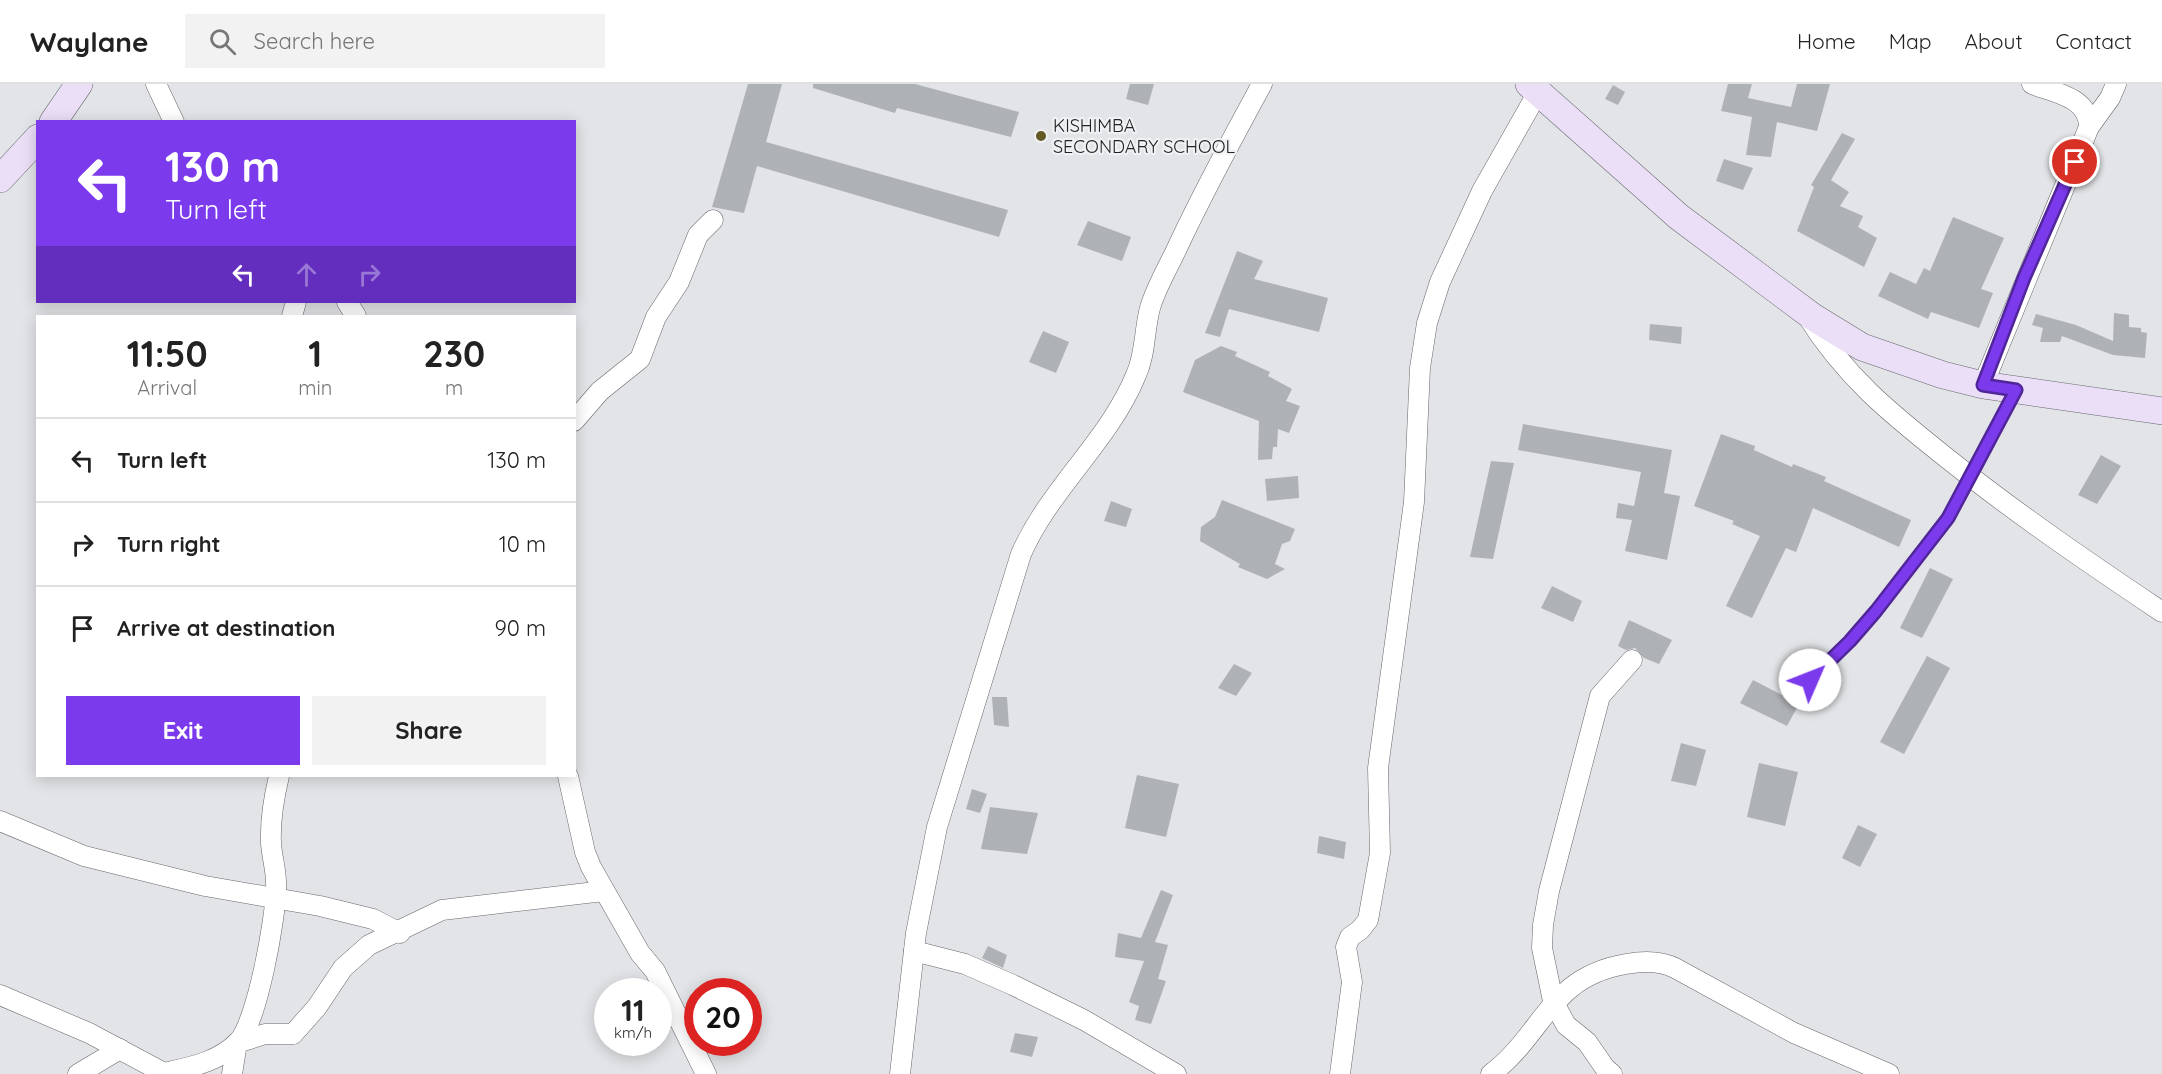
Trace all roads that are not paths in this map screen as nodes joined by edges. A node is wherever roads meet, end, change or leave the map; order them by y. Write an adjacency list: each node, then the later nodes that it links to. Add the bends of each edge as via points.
1 (79, 84): 7 (street)
2 (156, 84): 8 (street)
3 (1262, 84): 28 (street, via 1201,197 1159,287 1150,308 1136,375 1102,435 1033,528 1021,554 937,827)
4 (2032, 84): 9 (street, via 2074,99 2084,107)
5 (2116, 84): 9 (street)
6 (1534, 88): 13 (street, via 1679,217); 39 (street, via 1440,282 1427,324 1420,368 1414,502 1378,768 1380,853 1368,920 1350,937 1346,947 1352,982)
7 (53, 120)
8 (173, 120)
9 (2089, 127): 14 (street)
10 (36, 140): 11 (street)
11 (0, 179)
12 (713, 220): 17 (street, via 698,235 679,282 656,316 640,359 600,391)
13 (1803, 310): 14 (street, via 1862,347); 18 (street, via 1852,378)
14 (1983, 385): 15 (street)
15 (2016, 390): 16 (street); 18 (lane)
16 (2162, 411)
17 (576, 419)
18 (1971, 477): 19 (street, via 2020,516); 21 (lane, via 1948,518 1889,596)
19 (2162, 612)
20 (1632, 660): 30 (street, via 1600,696 1549,891 1542,948)
21 (1810, 680)
22 (279, 777): 26 (street, via 271,834)
23 (568, 777): 25 (street, via 585,852)
24 (0, 821): 26 (street, via 84,856 205,886)
25 (604, 891): 27 (street, via 442,910); 36 (street, via 655,971)
26 (275, 897): 27 (street, via 373,920); 31 (street, via 254,1014)
27 (398, 933): 31 (street, via 369,945 344,968 292,1034 265,1034)
28 (914, 951): 37 (street); 38 (street, via 965,964 1013,985 1084,1020)
29 (0, 995): 32 (street)
30 (1554, 1001): 40 (street, via 1514,1055); 41 (street, via 1566,1025 1587,1042); 42 (street, via 1571,984 1599,972 1632,963 1666,963 1794,1033)
31 (237, 1043): 34 (street, via 211,1060); 35 (street)
32 (120, 1049): 33 (street); 34 (street)
33 (78, 1074)
34 (165, 1074)
35 (232, 1074)
36 (706, 1074)
37 (900, 1074)
38 (1176, 1074)
39 (1340, 1074)
40 (1491, 1074)
41 (1612, 1074)
42 (1889, 1074)

